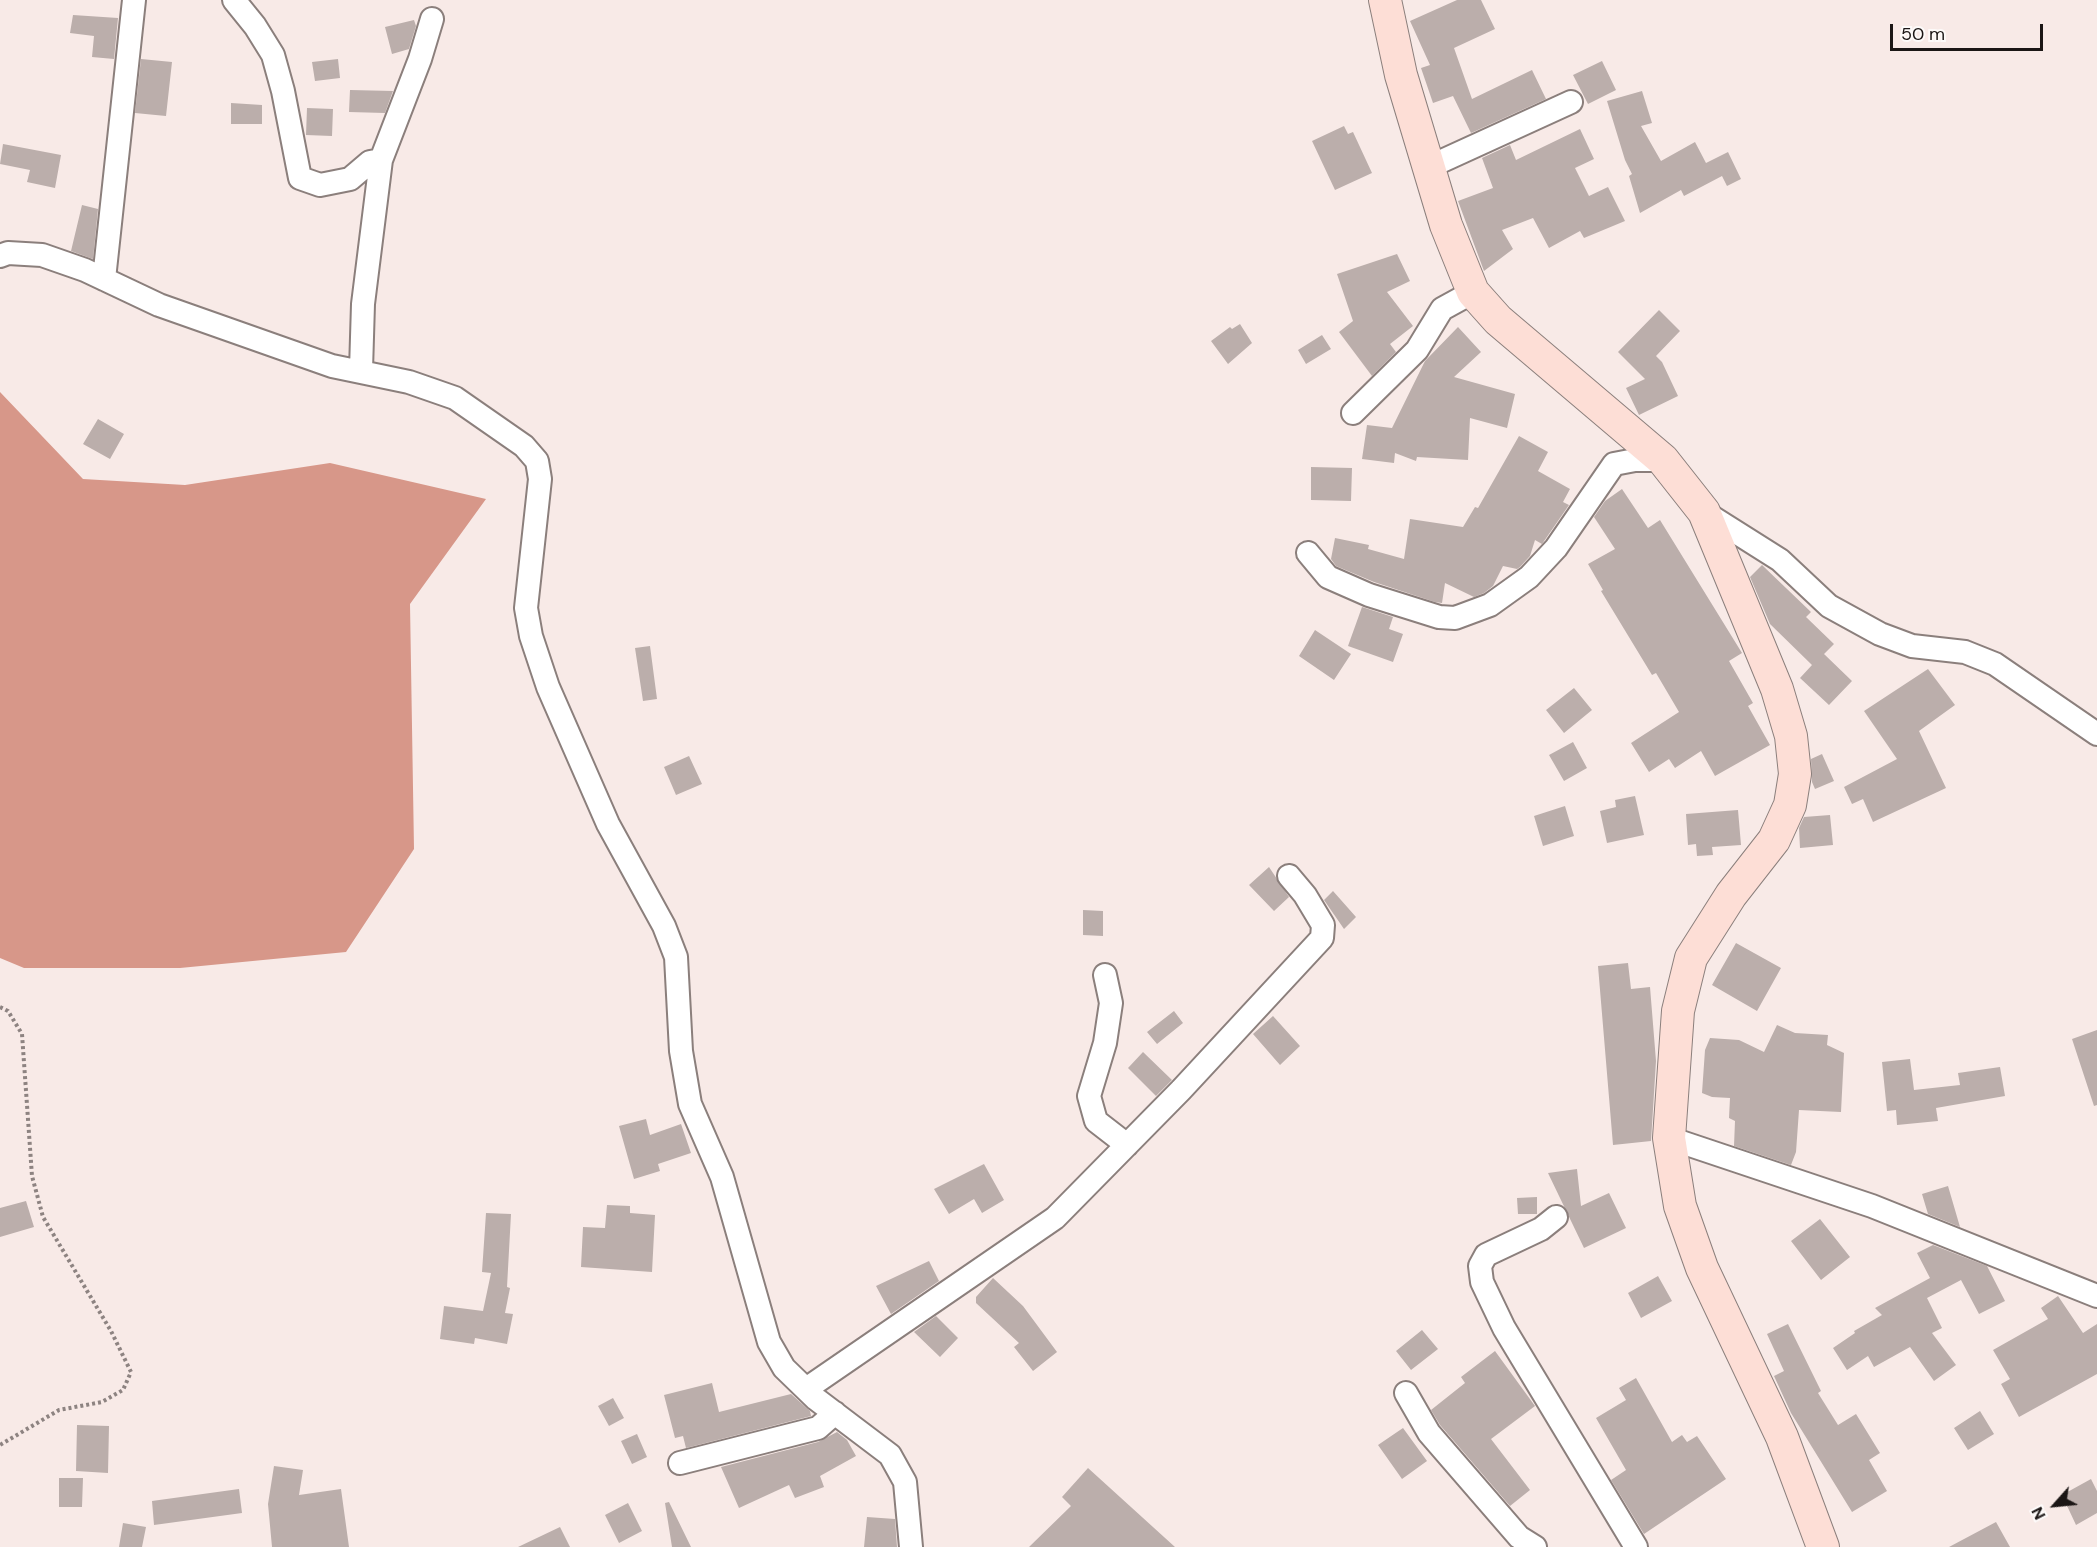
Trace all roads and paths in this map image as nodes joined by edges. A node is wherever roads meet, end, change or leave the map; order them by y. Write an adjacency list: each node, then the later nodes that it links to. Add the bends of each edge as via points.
1 (134, 0): 9 (street)
2 (234, 0): 6 (street, via 273,55 300,178 320,185 350,179 370,162)
3 (1385, 0): 7 (main road, via 1401,75)
4 (432, 19): 6 (street)
5 (1571, 102): 7 (street)
6 (381, 160): 11 (street, via 363,303)
7 (1431, 166): 10 (main road, via 1446,225)
8 (0, 256): 9 (street, via 42,255)
9 (104, 279): 11 (street, via 170,309 332,366)
10 (1473, 292): 12 (street, via 1442,309 1417,350); 13 (main road, via 1498,320)
11 (361, 370): 24 (street, via 455,398 525,446 537,461 540,480 526,608 531,636 548,687 608,824 664,926 676,957 681,1051 690,1104 722,1177 769,1342 784,1368)
12 (1353, 413)
13 (1663, 460): 14 (main road); 15 (street, via 1614,464 1556,548 1529,577 1490,605 1455,618 1370,595 1328,577)
14 (1704, 512): 16 (street, via 1780,560 1829,606 1880,634 1912,646 1965,652 1995,664); 20 (main road, via 1777,689 1791,736 1795,774 1790,805 1774,840 1731,895 1690,958 1678,1011)
15 (1308, 553)
16 (2097, 734)
17 (1289, 876): 21 (street, via 1323,925 1322,939)
18 (1105, 975): 21 (street, via 1111,1003 1105,1043 1089,1096 1096,1121)
19 (0, 1006): 27 (path, via 8,1011 22,1034 32,1176 43,1217 111,1331 130,1372 123,1390 102,1402 58,1410)
20 (1669, 1138): 23 (street, via 1872,1206); 32 (main road, via 1680,1206 1702,1268 1782,1437)
21 (1126, 1145): 24 (street, via 1055,1218)
22 (1556, 1217): 31 (street, via 1541,1229 1486,1255 1480,1266 1482,1282 1504,1328)
23 (2097, 1296)
24 (806, 1389): 26 (street)
25 (1406, 1393): 30 (street, via 1429,1433 1519,1537)
26 (835, 1413): 28 (street, via 818,1428); 29 (street, via 890,1455 899,1468 905,1482)
27 (0, 1445)
28 (680, 1463)
29 (911, 1547)
30 (1535, 1547)
31 (1636, 1547)
32 (1823, 1547)

